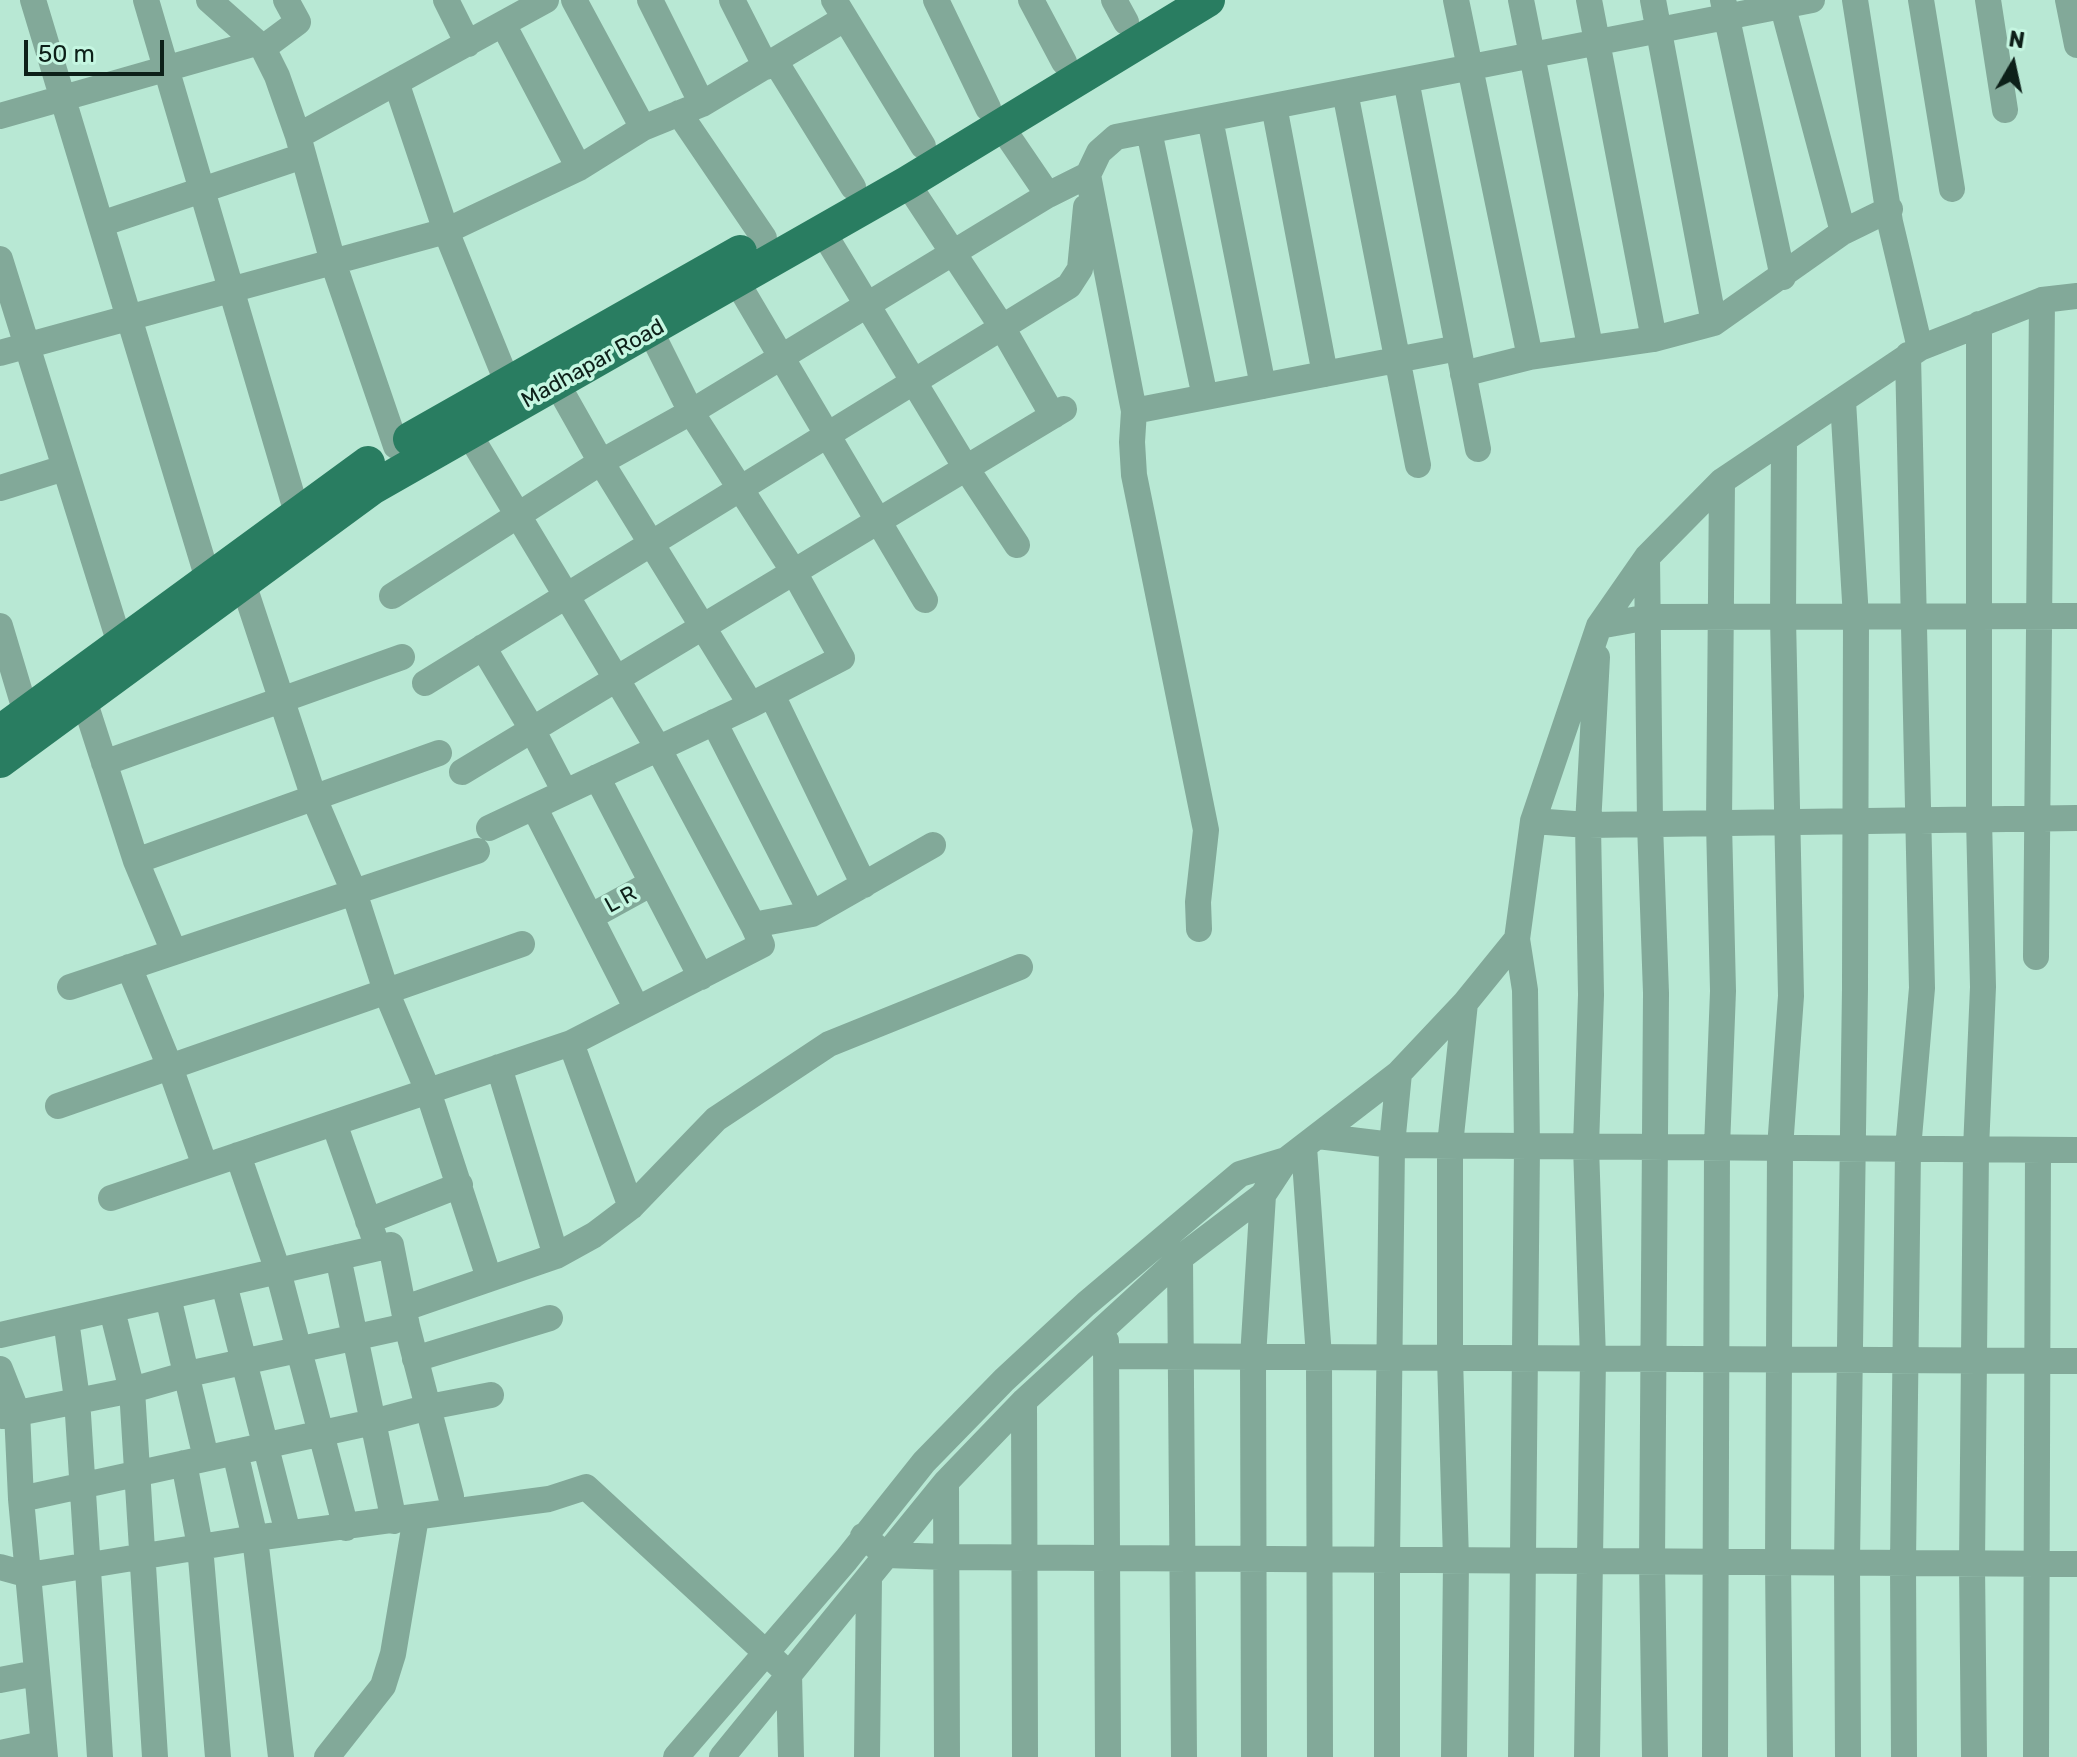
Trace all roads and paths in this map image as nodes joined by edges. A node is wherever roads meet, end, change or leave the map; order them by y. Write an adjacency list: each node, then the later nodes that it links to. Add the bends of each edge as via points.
1 (33, 0): 41 (street)
2 (146, 0): 36 (street)
3 (209, 0): 32 (street)
4 (286, 0): 32 (street, via 298,22)
5 (446, 0): 29 (street)
6 (574, 0): 48 (street)
7 (650, 0): 43 (street)
8 (732, 0): 35 (street)
9 (936, 0): 46 (street)
10 (1031, 0): 34 (street)
11 (1162, 0): 26 (main road, Madhapar Road)
12 (1208, 0): 46 (main road, Madhapar Road)
13 (1456, 0): 37 (street)
14 (1521, 0): 33 (street)
15 (1589, 0): 30 (street)
16 (1653, 0): 28 (street)
17 (1812, 0): 23 (street)
18 (1855, 0): 59 (street)
19 (1921, 0): 56 (street)
20 (1988, 0): 44 (street)
21 (2068, 0): 31 (street)
22 (536, 2): 27 (street)
23 (1782, 4): 24 (street); 63 (street)
24 (1725, 8): 28 (street); 68 (street)
25 (839, 9): 35 (street); 51 (street)
26 (1120, 11): 34 (main road, Madhapar Road)
27 (503, 24): 29 (street); 52 (street)
28 (1659, 30): 30 (street); 75 (street)
29 (468, 44): 39 (street)
30 (1598, 44): 33 (street); 79 (street)
31 (2077, 45)
32 (260, 46): 36 (street); 50 (street, via 277,76)
33 (1533, 55): 37 (street); 81 (street)
34 (1064, 62): 46 (main road, Madhapar Road)
35 (770, 64): 43 (street); 55 (street)
36 (166, 68): 41 (street); 57 (street)
37 (1469, 68): 38 (street); 84 (street)
38 (1406, 80): 40 (street); 87 (street)
39 (396, 82): 50 (street); 61 (street)
40 (1345, 92): 42 (street); 86 (street)
41 (62, 97): 45 (street); 60 (street)
42 (1274, 106): 47 (street); 88 (street)
43 (690, 108): 48 (street); 64 (street)
44 (2005, 110)
45 (0, 116)
46 (994, 117): 51 (main road, Madhapar Road); 54 (main road, Madhapar Road); 58 (street)
47 (1210, 119): 49 (street); 92 (street)
48 (643, 128): 52 (street)
49 (1149, 131): 53 (street, via 1116,137 1099,152); 93 (street)
50 (300, 146): 57 (street); 67 (street)
51 (923, 146): 55 (main road, Madhapar Road)
52 (579, 168): 61 (street)
53 (1088, 175): 58 (street); 77 (street, via 1080,269 1069,286); 95 (street)
54 (907, 183): 62 (main road, Madhapar Road); 65 (street)
55 (853, 187): 64 (main road, Madhapar Road)
56 (1952, 189)
57 (202, 190): 60 (street); 70 (street)
58 (1048, 195): 65 (street)
59 (1890, 216): 63 (street); 82 (street)
60 (101, 224): 74 (street)
61 (446, 231): 67 (street); 90 (street)
62 (823, 232): 69 (main road, Madhapar Road); 73 (street)
63 (1843, 232): 68 (street)
64 (764, 238): 90 (main road, Madhapar Road)
65 (955, 252): 73 (street); 77 (street)
66 (0, 259): 80 (street)
67 (333, 262): 70 (street); 100 (street)
68 (1783, 277): 75 (street)
69 (737, 282): 78 (main road, Madhapar Road); 85 (street)
70 (231, 290): 74 (street); 109 (street)
71 (2077, 296): 72 (street)
72 (2042, 300): 76 (street); 124 (street)
73 (868, 304): 85 (street); 89 (street)
74 (129, 318): 80 (street); 116 (street)
75 (1714, 323): 79 (street)
76 (1979, 324): 82 (street); 123 (street)
77 (1002, 327): 89 (street); 105 (street, via 1059,412)
78 (651, 332): 91 (main road, Madhapar Road); 96 (street)
79 (1654, 339): 81 (street)
80 (26, 346): 83 (street); 104 (street)
81 (1590, 346): 84 (street)
82 (1914, 351): 94 (street); 128 (street)
83 (0, 353)
84 (1530, 357): 87 (street)
85 (781, 358): 96 (street); 98 (street)
86 (1396, 360): 87 (street); 88 (street); 103 (street)
87 (1460, 361): 101 (street)
88 (1325, 374): 92 (street)
89 (914, 382): 98 (street); 105 (street)
90 (508, 384): 100 (main road, Madhapar Road)
91 (557, 384): 97 (main road, Madhapar Road); 102 (street)
92 (1263, 386): 93 (street)
93 (1205, 397): 95 (street)
94 (1843, 401): 99 (street); 127 (street)
95 (1134, 411): 170 (street, via 1134,475 1206,830)
96 (691, 412): 102 (street); 108 (street)
97 (469, 434): 110 (street); 117 (main road, Madhapar Road, via 372,488)
98 (828, 435): 108 (street); 111 (street)
99 (1784, 441): 106 (street); 126 (street)
100 (396, 446): 109 (main road, Madhapar Road)
101 (1478, 449)
102 (601, 462): 110 (street); 112 (street)
103 (1418, 465)
104 (64, 468): 107 (street); 132 (street)
105 (966, 468): 111 (street); 113 (street)
106 (1722, 481): 114 (street); 125 (street)
107 (0, 488)
108 (740, 490): 112 (street); 115 (street)
109 (297, 513): 116 (main road, Madhapar Road)
110 (518, 516): 118 (street); 119 (street)
111 (879, 521): 115 (street); 120 (street)
112 (653, 544): 119 (street); 130 (street)
113 (1017, 545)
114 (1647, 557): 122 (street); 131 (street)
115 (794, 572): 130 (street); 139 (street, via 842,658)
116 (208, 579): 132 (main road, Madhapar Road)
117 (243, 583): 137 (main road, Madhapar Road); 138 (street)
118 (392, 596)
119 (567, 596): 133 (street); 135 (street)
120 (925, 600)
121 (2077, 616): 124 (street)
122 (1649, 617): 125 (street); 131 (street); 160 (street)
123 (1980, 617): 124 (street); 128 (street); 154 (street)
124 (2040, 617): 152 (street)
125 (1721, 618): 126 (street); 158 (street)
126 (1783, 618): 127 (street); 159 (street)
127 (1856, 618): 128 (street); 156 (street)
128 (1913, 618): 157 (street)
129 (0, 626): 140 (street)
130 (704, 626): 135 (street); 139 (street)
131 (1599, 626): 155 (street); 161 (street)
132 (120, 644): 140 (main road, Madhapar Road)
133 (483, 647): 136 (street); 142 (street)
134 (402, 657): 138 (street)
135 (616, 679): 142 (street); 143 (street)
136 (425, 683)
137 (84, 700): 145 (main road, Madhapar Road); 146 (street)
138 (282, 700): 146 (street); 150 (street)
139 (762, 700): 141 (street); 165 (street)
140 (13, 722)
141 (714, 722): 143 (street); 167 (street)
142 (532, 729): 147 (street); 149 (street)
143 (658, 748): 148 (street); 169 (street)
144 (439, 753): 150 (street)
145 (0, 761)
146 (104, 763): 163 (street)
147 (462, 772)
148 (597, 777): 149 (street); 164 (street)
149 (565, 792): 151 (street)
150 (314, 798): 163 (street); 166 (street)
151 (534, 807): 166 (street, via 483,840); 168 (street)
152 (2038, 818): 153 (street); 154 (street); 174 (street)
153 (2077, 818)
154 (1979, 819): 157 (street); 199 (street, via 1983,987)
155 (1533, 821): 161 (street); 171 (street)
156 (1854, 821): 157 (street); 159 (street); 197 (street)
157 (1919, 821): 198 (street, via 1922,988)
158 (1719, 823): 159 (street); 160 (street); 194 (street, via 1723,991)
159 (1789, 823): 196 (street, via 1791,996)
160 (1650, 824): 161 (street); 193 (street)
161 (1588, 825): 191 (street, via 1591,995)
162 (933, 845): 165 (street)
163 (136, 861): 173 (street)
164 (652, 883): 168 (street, L R); 177 (street)
165 (864, 885): 167 (street)
166 (354, 892): 173 (street); 179 (street)
167 (812, 914): 169 (street)
168 (590, 917): 181 (street)
169 (753, 925): 177 (street, via 762,945)
170 (1199, 929)
171 (1517, 939): 180 (street); 192 (street, via 1525,990)
172 (522, 944): 179 (street)
173 (174, 952): 175 (street)
174 (2036, 957)
175 (129, 967): 178 (street); 183 (street)
176 (1020, 967): 207 (street, via 829,1044 716,1119)
177 (701, 977): 181 (street)
178 (70, 987)
179 (386, 991): 183 (street); 186 (street)
180 (1465, 1003): 185 (street); 190 (street)
181 (637, 1009): 182 (street)
182 (571, 1043): 184 (street); 207 (street)
183 (170, 1067): 187 (street); 203 (street)
184 (499, 1067): 186 (street); 210 (street)
185 (1399, 1073): 189 (street); 195 (street)
186 (428, 1091): 188 (street); 204 (street)
187 (58, 1106)
188 (334, 1123): 202 (street); 208 (street)
189 (1392, 1145): 190 (street); 195 (street); 229 (street)
190 (1450, 1145): 192 (street); 230 (street)
191 (1586, 1146): 192 (street); 193 (street); 233 (street)
192 (1527, 1147): 231 (street)
193 (1656, 1147): 194 (street); 234 (street)
194 (1717, 1147): 196 (street); 235 (street)
195 (1303, 1148): 205 (street); 228 (street); 264 (street, via 1240,1174 1086,1304 924,1462)
196 (1780, 1148): 197 (street); 236 (street)
197 (1851, 1148): 198 (street); 237 (street)
198 (1908, 1149): 199 (street); 238 (street)
199 (1976, 1149): 200 (street); 239 (street)
200 (2038, 1150): 201 (street); 240 (street)
201 (2077, 1150)
202 (238, 1155): 203 (street); 213 (street)
203 (205, 1166): 206 (street)
204 (460, 1185): 208 (street); 214 (street)
205 (1263, 1195): 212 (street); 227 (street)
206 (111, 1198)
207 (631, 1207): 210 (street)
208 (368, 1221): 209 (street)
209 (378, 1248): 211 (street); 218 (street, via 391,1245)
210 (556, 1256): 214 (street)
211 (338, 1257): 213 (street); 223 (street)
212 (1180, 1258): 221 (street); 226 (street)
213 (278, 1271): 215 (street); 224 (street)
214 (489, 1278): 218 (street)
215 (224, 1284): 216 (street); 242 (street)
216 (168, 1297): 217 (street); 244 (street)
217 (112, 1310): 220 (street); 245 (street)
218 (406, 1317): 223 (street); 232 (street)
219 (550, 1318): 232 (street)
220 (66, 1320): 222 (street); 247 (street)
221 (1106, 1326): 225 (street); 248 (street)
222 (0, 1335)
223 (354, 1338): 224 (street); 251 (street)
224 (298, 1350): 242 (street); 252 (street)
225 (1106, 1356): 226 (street); 271 (street)
226 (1180, 1356): 227 (street); 272 (street)
227 (1253, 1357): 228 (street); 273 (street)
228 (1319, 1357): 229 (street); 274 (street)
229 (1389, 1357): 230 (street); 275 (street)
230 (1450, 1358): 231 (street); 276 (street)
231 (1523, 1358): 233 (street); 277 (street)
232 (415, 1359): 249 (street)
233 (1593, 1359): 234 (street); 278 (street)
234 (1655, 1359): 235 (street); 279 (street)
235 (1715, 1359): 236 (street); 281 (street)
236 (1779, 1359): 237 (street); 280 (street)
237 (1849, 1360): 238 (street); 282 (street)
238 (1905, 1360): 239 (street); 283 (street)
239 (1974, 1361): 240 (street); 285 (street)
240 (2036, 1361): 241 (street); 286 (street)
241 (2077, 1361)
242 (244, 1362): 244 (street); 253 (street)
243 (0, 1369): 250 (street)
244 (188, 1374): 245 (street); 255 (street)
245 (132, 1390): 247 (street); 256 (street)
246 (491, 1395): 249 (street)
247 (77, 1399): 250 (street); 258 (street)
248 (1024, 1401): 257 (street); 270 (street)
249 (429, 1407): 251 (street); 259 (street)
250 (9, 1412): 260 (street)
251 (373, 1422): 252 (street); 261 (street)
252 (320, 1433): 253 (street); 262 (street)
253 (267, 1445): 254 (street); 263 (street)
254 (235, 1452): 255 (street); 265 (street)
255 (195, 1461): 256 (street); 266 (street)
256 (137, 1474): 258 (street); 268 (street)
257 (946, 1482): 267 (street); 269 (street)
258 (82, 1486): 260 (street); 284 (street)
259 (451, 1496)
260 (21, 1499): 289 (street)
261 (413, 1518): 262 (street); 291 (street, via 549,1499 586,1487); 301 (street, via 393,1654 383,1686)
262 (346, 1528): 263 (street)
263 (288, 1533): 265 (street)
264 (863, 1536): 267 (street); 291 (street)
265 (255, 1538): 266 (street); 300 (street)
266 (200, 1546): 268 (street); 299 (street)
267 (886, 1555): 269 (street); 290 (street)
268 (141, 1557): 284 (street); 298 (street)
269 (947, 1557): 270 (street); 306 (street)
270 (1024, 1558): 271 (street); 307 (street)
271 (1106, 1558): 272 (street); 308 (street)
272 (1181, 1559): 273 (street); 309 (street)
273 (1252, 1559): 274 (street); 310 (street)
274 (1318, 1559): 275 (street); 311 (street)
275 (1387, 1560): 276 (street); 312 (street)
276 (1456, 1560): 277 (street); 313 (street)
277 (1523, 1561): 278 (street); 314 (street)
278 (1591, 1561): 279 (street); 315 (street)
279 (1652, 1562): 281 (street); 316 (street)
280 (1778, 1562): 281 (street); 282 (street); 318 (street)
281 (1716, 1563): 317 (street)
282 (1847, 1563): 283 (street); 319 (street)
283 (1903, 1563): 285 (street); 320 (street)
284 (89, 1564): 289 (street); 297 (street)
285 (1972, 1564): 286 (street); 321 (street)
286 (2034, 1564): 287 (street); 322 (street)
287 (2077, 1564)
288 (0, 1567): 289 (street)
289 (29, 1575): 292 (street)
290 (869, 1577): 293 (street); 305 (street)
291 (766, 1652): 293 (street); 302 (street)
292 (36, 1673): 294 (street); 295 (street)
293 (789, 1674): 303 (street); 304 (street)
294 (0, 1680)
295 (44, 1750): 296 (street)
296 (0, 1753)
297 (100, 1757)
298 (155, 1757)
299 (218, 1757)
300 (281, 1757)
301 (327, 1757)
302 (676, 1757)
303 (722, 1757)
304 (791, 1757)
305 (867, 1757)
306 (947, 1757)
307 (1025, 1757)
308 (1108, 1757)
309 (1184, 1757)
310 (1254, 1757)
311 (1320, 1757)
312 (1387, 1757)
313 (1454, 1757)
314 (1521, 1757)
315 (1587, 1757)
316 (1655, 1757)
317 (1715, 1757)
318 (1780, 1757)
319 (1848, 1757)
320 (1904, 1757)
321 (1974, 1757)
322 (2036, 1757)

